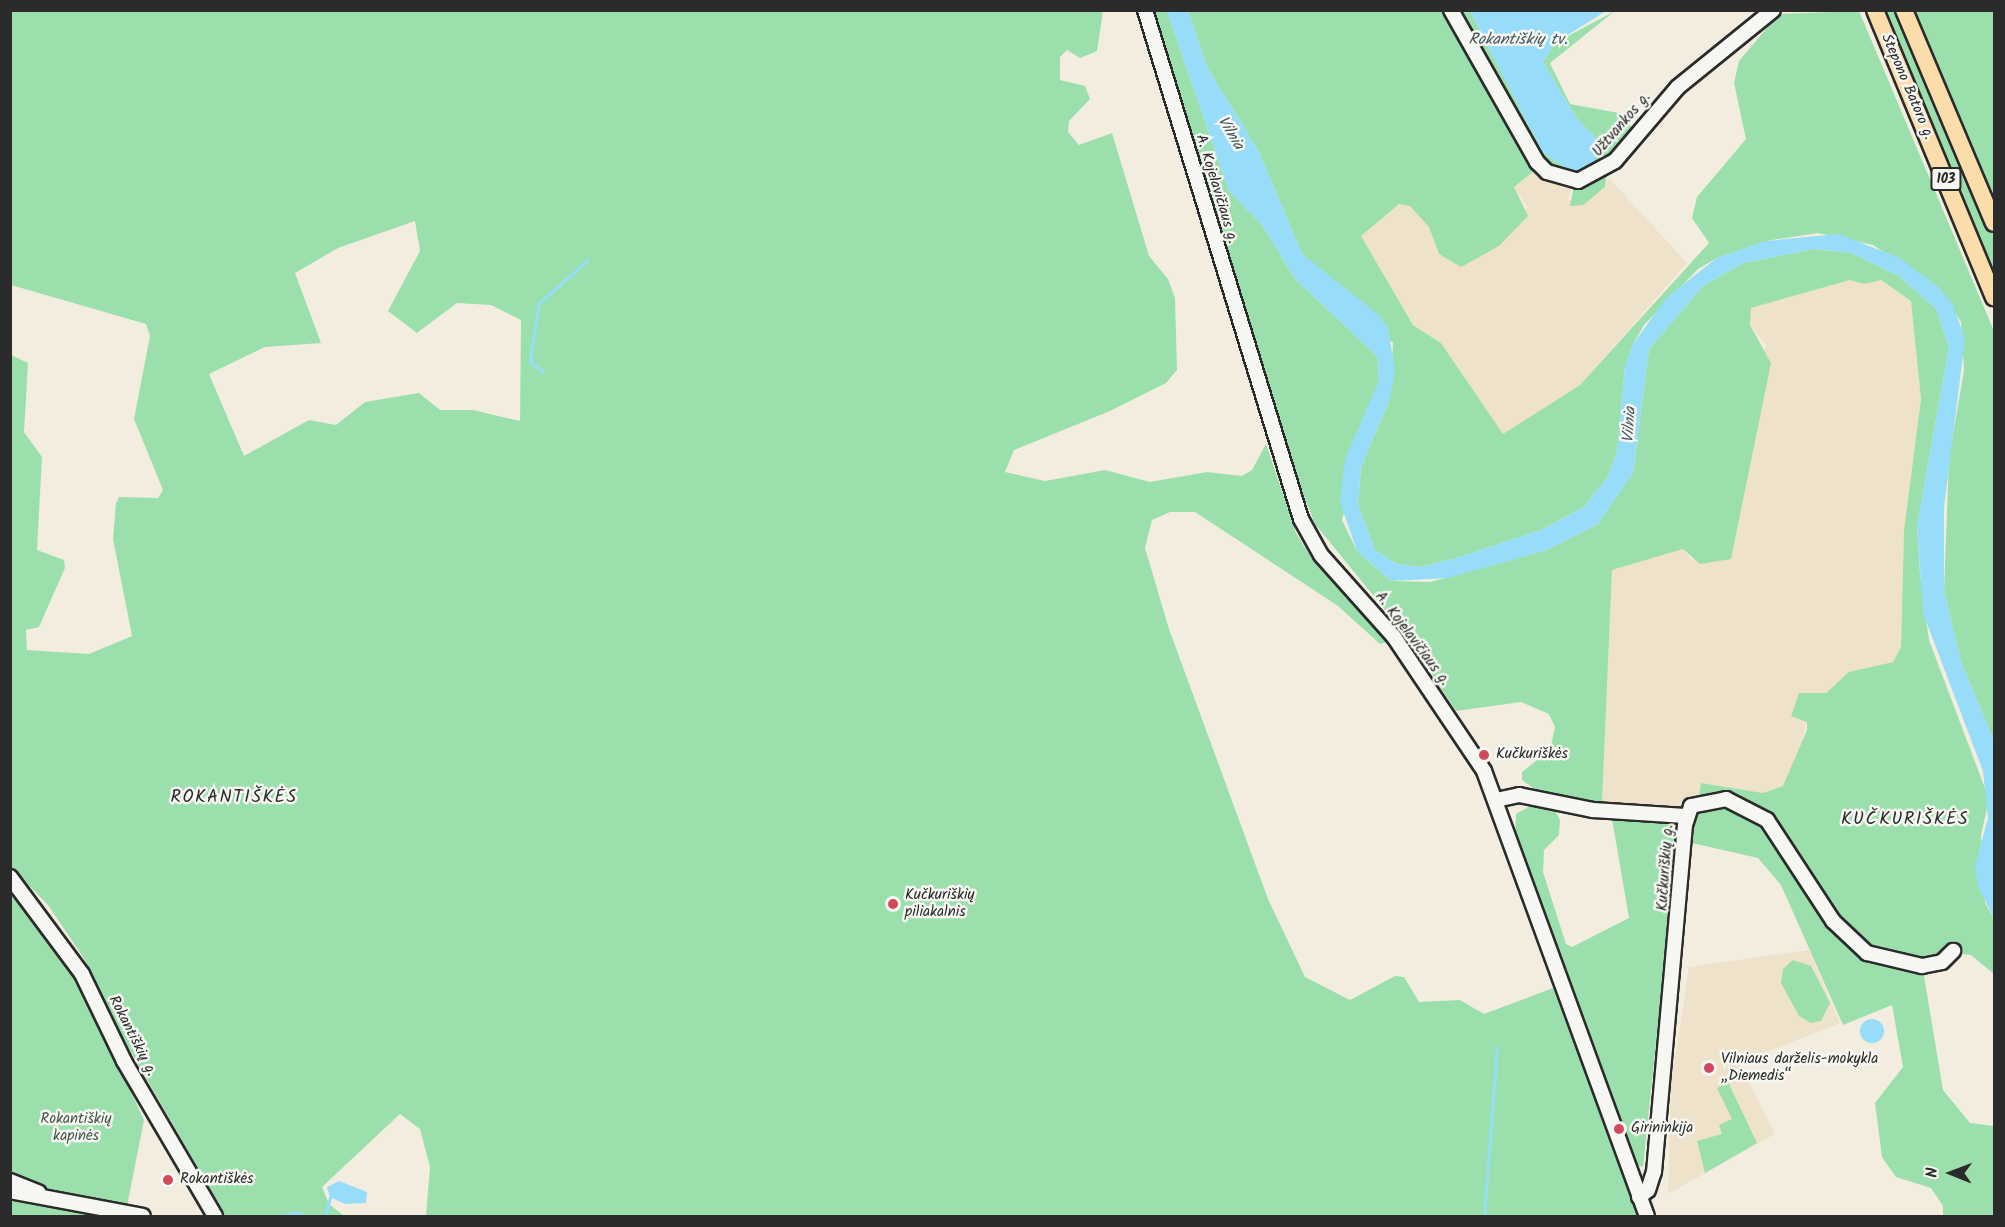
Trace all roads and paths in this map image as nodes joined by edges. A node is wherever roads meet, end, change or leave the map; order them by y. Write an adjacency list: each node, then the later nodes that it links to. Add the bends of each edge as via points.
1 (1145, 10): 8 (street, A. Kojelavičiaus g., via 1301,519 1321,555 1394,637 1471,749)
2 (1451, 10): 3 (street, Užtvankos g., via 1537,162 1547,172 1578,181 1615,161 1678,87)
3 (1773, 10)
4 (1875, 10): 7 (main road, Stepono Batoro g. / 103)
5 (1904, 10): 6 (main road, Stepono Batoro g. / 103)
6 (1995, 224)
7 (1995, 297)
8 (1496, 800): 9 (street, via 1519,795 1593,810); 15 (street, A. Kojelavičiaus g.)
9 (1686, 816): 11 (street, Kučkuriškių g., via 1703,801 1726,799 1767,820 1833,921 1866,953 1922,966 1941,962); 15 (street, Kučkuriškių g., via 1656,1158 1651,1184)
10 (10, 877): 17 (street, Rokantiškių g., via 82,974 124,1061)
11 (1953, 951)
12 (10, 1181): 14 (street)
13 (10, 1191): 14 (street)
14 (39, 1193): 16 (street)
15 (1639, 1197): 18 (street, A. Kojelavičiaus g.)
16 (142, 1216)
17 (215, 1216)
18 (1647, 1216)

